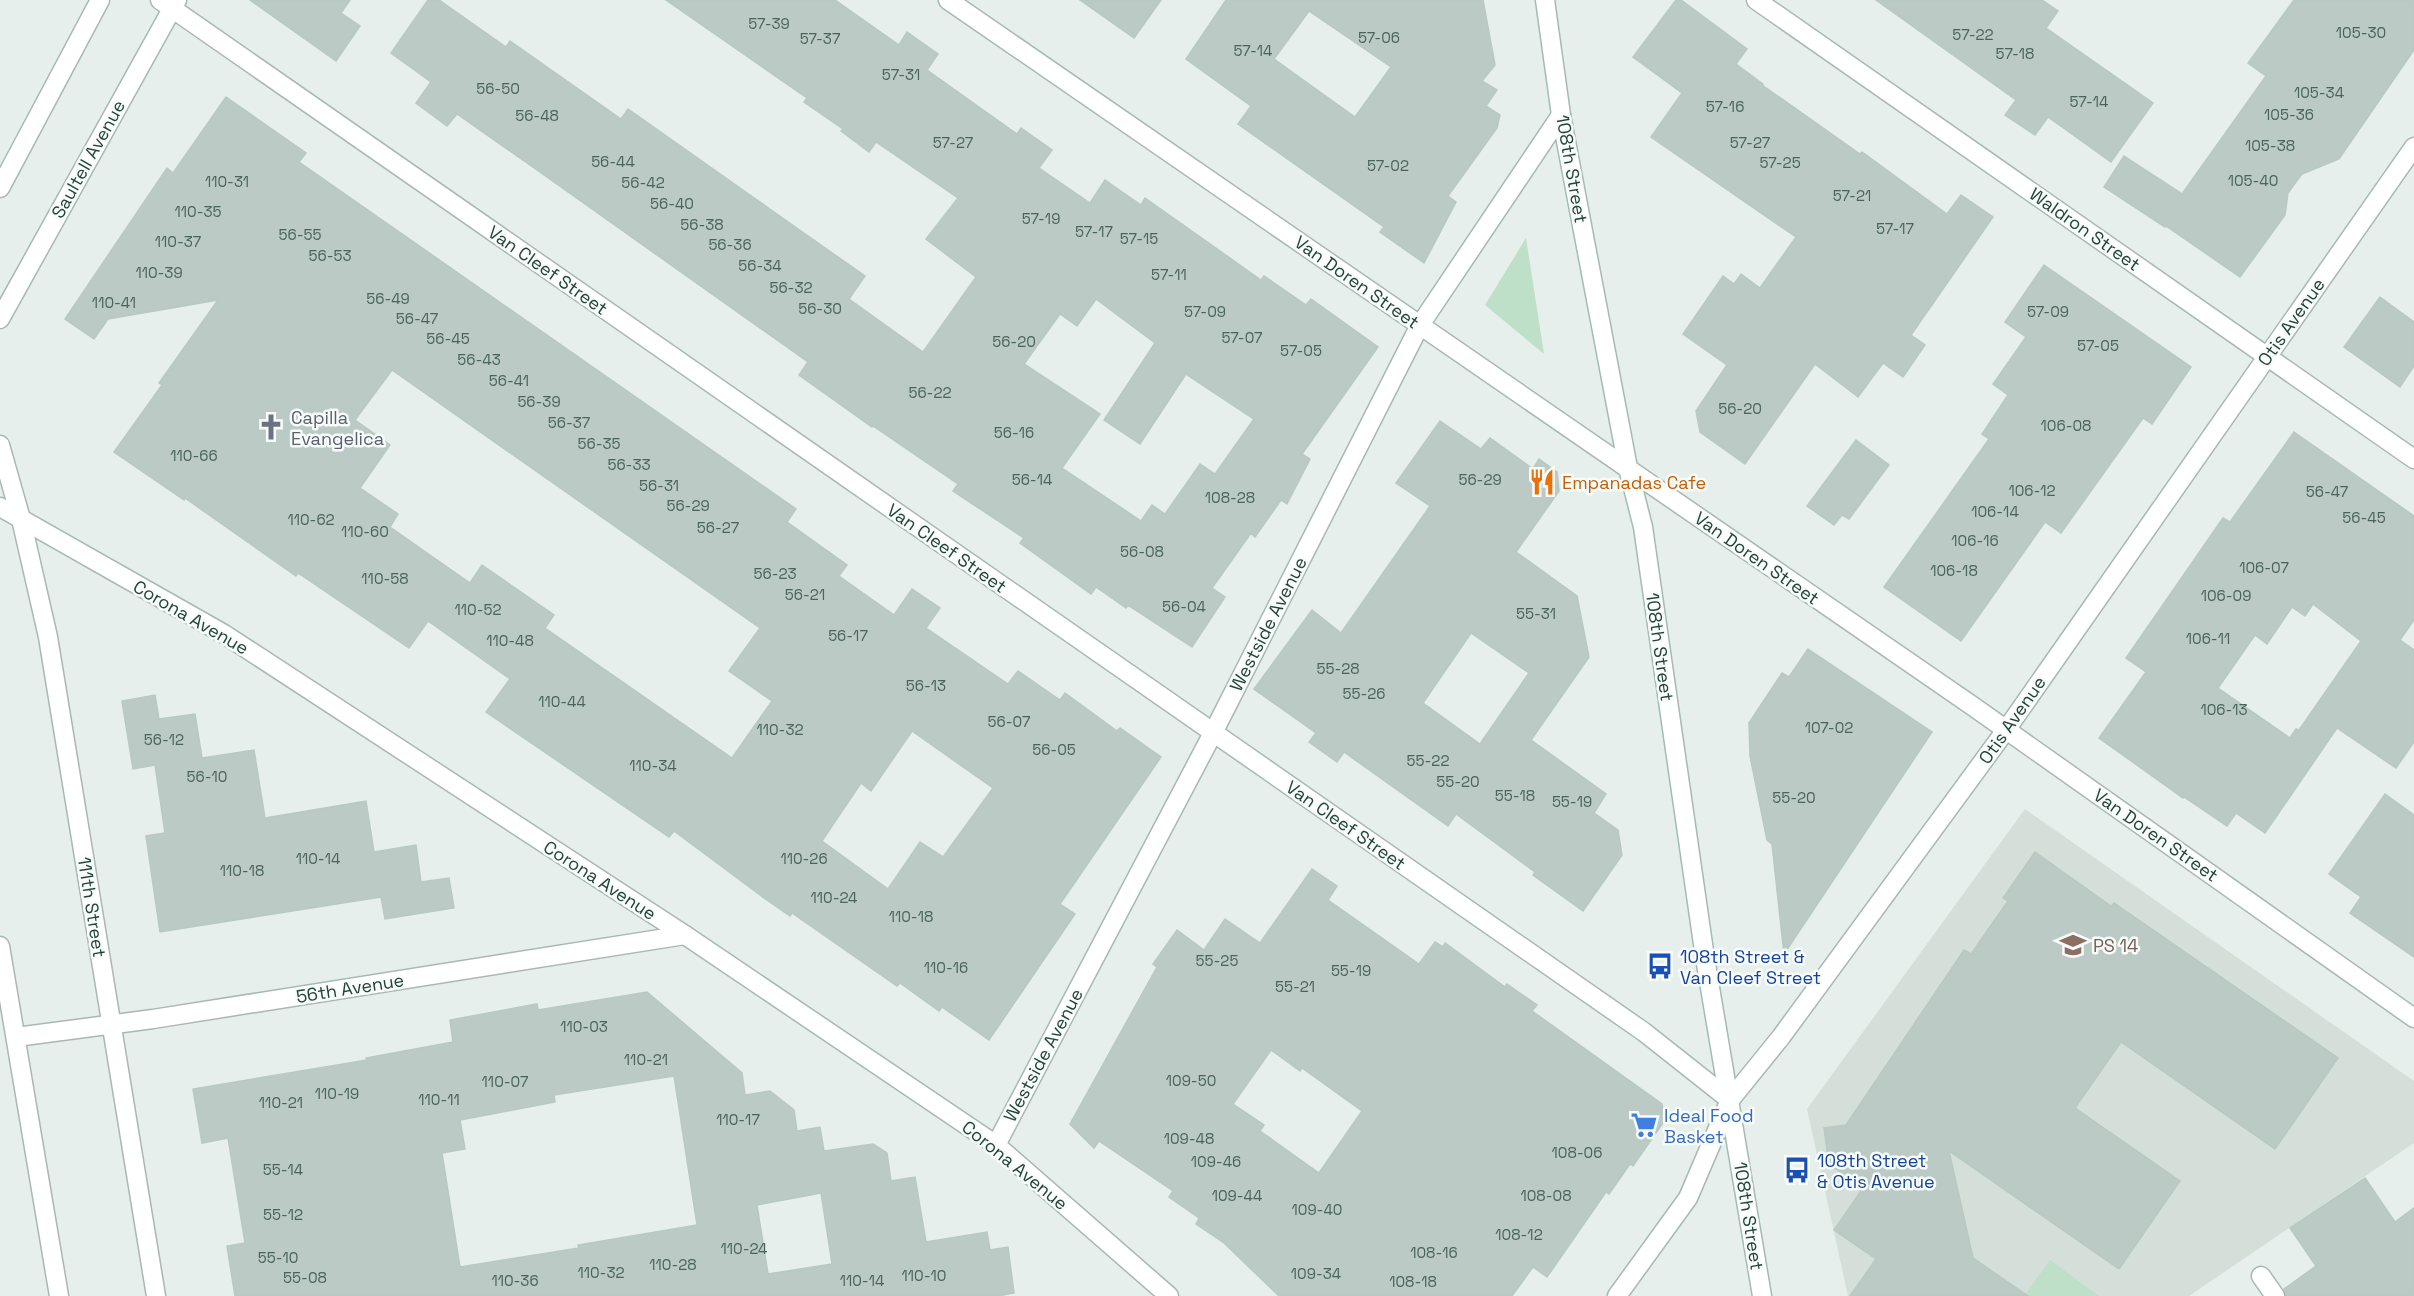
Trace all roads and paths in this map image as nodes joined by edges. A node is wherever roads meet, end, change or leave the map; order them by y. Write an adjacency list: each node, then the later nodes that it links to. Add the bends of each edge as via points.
1 (100, 0): 8 (street)
2 (948, 0): 10 (street, Van Doren Street)
3 (1545, 0): 6 (street, 108th Street)
4 (1756, 0): 11 (street, Waldron Street)
5 (170, 3): 9 (street, Saultell Avenue); 18 (street, Van Cleef Street)
6 (1561, 115): 10 (street, Westside Avenue); 14 (street, 108th Street)
7 (2414, 147): 11 (street, Otis Avenue)
8 (0, 188)
9 (0, 319)
10 (1420, 325): 14 (street, Van Doren Street); 18 (street, Westside Avenue)
11 (2267, 356): 13 (street, Waldron Street); 17 (street, Otis Avenue)
12 (0, 445): 16 (street)
13 (2414, 459)
14 (1628, 468): 17 (street, Van Doren Street); 24 (street, 108th Street, via 1643,527 1705,958)
15 (0, 507): 16 (street, Corona Avenue)
16 (21, 519): 19 (street, Corona Avenue, via 224,634); 22 (street, 111th Street, via 48,637)
17 (2006, 730): 21 (street, Van Doren Street); 24 (street, Otis Avenue, via 1781,1037)
18 (1213, 733): 24 (street, Van Cleef Street, via 1644,1032); 25 (street, Westside Avenue)
19 (685, 935): 22 (street, 56th Avenue); 25 (street, Corona Avenue)
20 (0, 946): 23 (street)
21 (2414, 1018)
22 (111, 1024): 23 (street, 56th Avenue); 28 (street, 111th Street)
23 (16, 1037): 27 (street)
24 (1730, 1100): 30 (street, Otis Avenue, via 1688,1198); 31 (street, 108th Street)
25 (996, 1145): 29 (street, Corona Avenue)
26 (2261, 1276): 32 (street)
27 (59, 1296)
28 (156, 1296)
29 (1169, 1296)
30 (1617, 1296)
31 (1762, 1296)
32 (2275, 1296)

